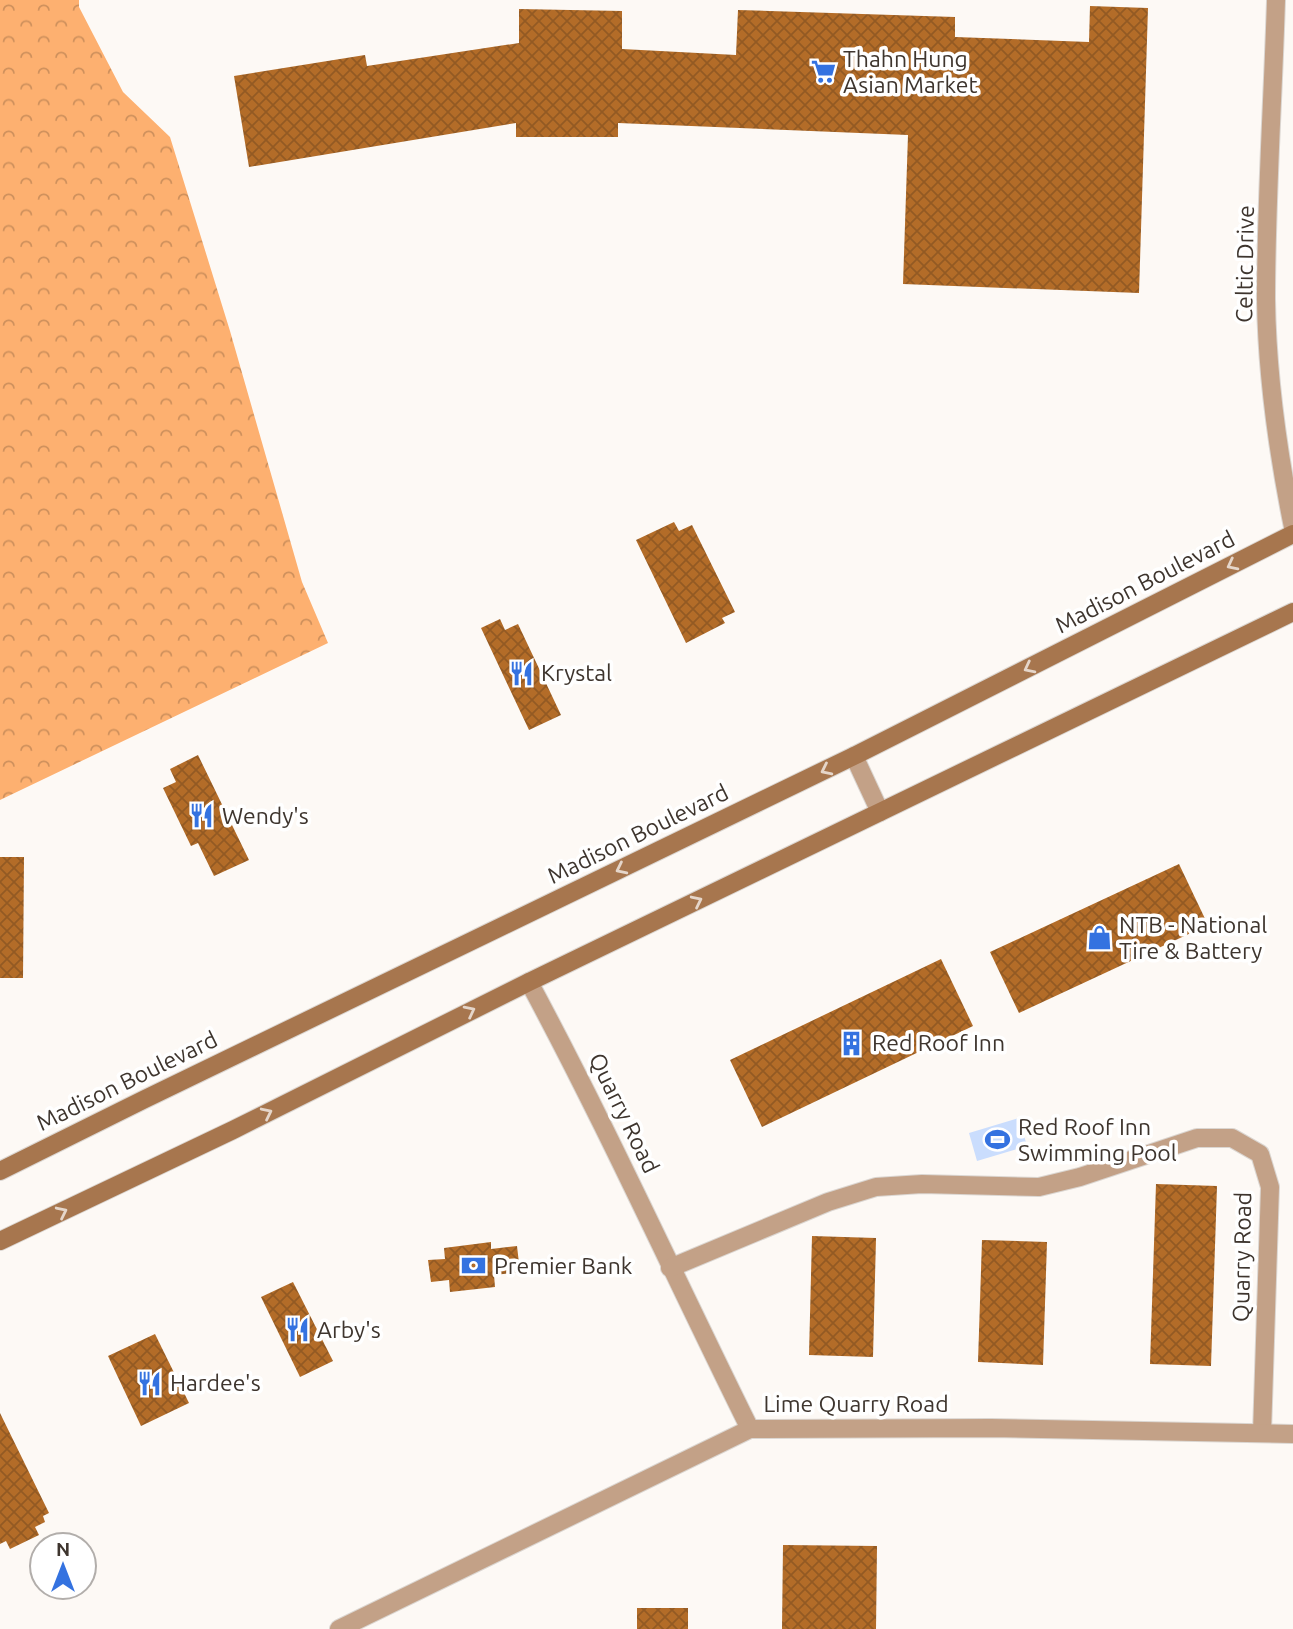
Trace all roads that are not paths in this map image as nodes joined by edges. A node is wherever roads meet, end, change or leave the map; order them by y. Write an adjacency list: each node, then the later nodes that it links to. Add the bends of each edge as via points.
1 (1276, 0): 2 (street, Celtic Drive, via 1266,300 1271,379)
2 (1293, 527)
3 (1293, 534): 5 (main road, Madison Boulevard, one-way to 5)
4 (1293, 612): 6 (main road)
5 (854, 756): 6 (street); 8 (main road, Madison Boulevard, one-way to 8)
6 (880, 812): 7 (main road, one-way to 6)
7 (529, 982): 9 (main road, one-way to 7); 10 (street, Quarry Road, via 634,1187)
8 (0, 1171)
9 (0, 1241)
10 (670, 1268): 11 (street, Quarry Road); 12 (street, Quarry Road, via 828,1202 876,1187 1040,1187 1197,1138 1232,1138 1260,1154 1270,1186)
11 (750, 1429): 12 (street, Lime Quarry Road); 14 (street, Lime Quarry Road)
12 (1262, 1433): 13 (street, Lime Quarry Road)
13 (1293, 1434)
14 (340, 1629)

